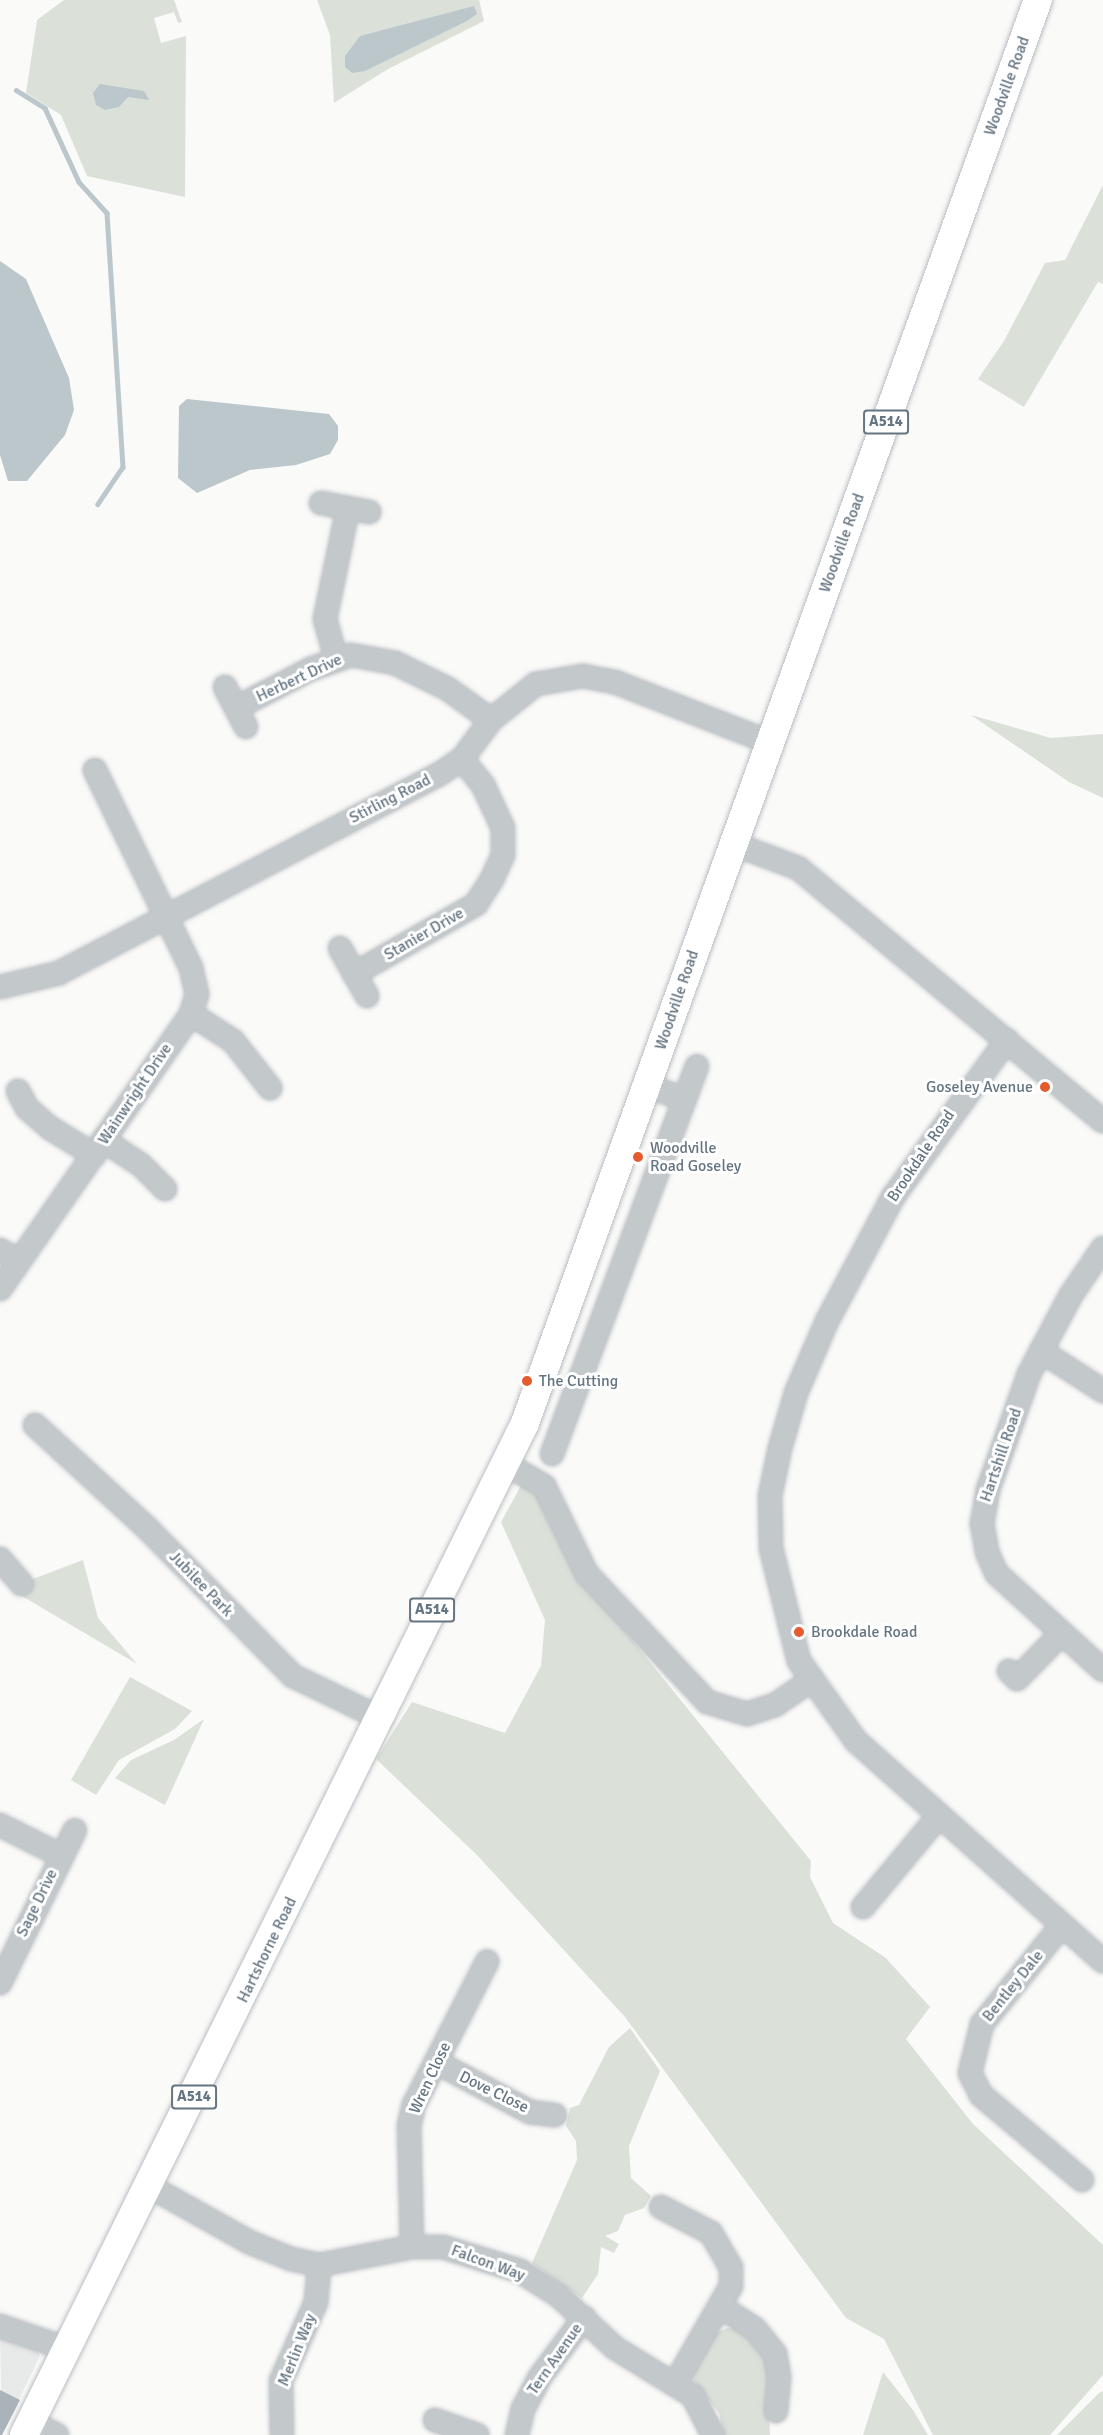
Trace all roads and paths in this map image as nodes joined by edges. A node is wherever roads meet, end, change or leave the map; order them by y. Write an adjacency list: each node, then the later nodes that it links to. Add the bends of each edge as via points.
1 (1038, 0): 6 (main road, Woodville Road / A514)
2 (321, 503): 3 (street, via 358,510 325,619)
3 (336, 658): 4 (street, Herbert Drive, via 241,717); 5 (street, Herbert Drive, via 351,655 395,663 448,689)
4 (225, 687)
5 (491, 720): 6 (street, Stirling Road, via 536,684 583,676 615,682); 7 (street, Stirling Road)
6 (769, 742): 9 (main road, Woodville Road / A514)
7 (462, 759): 10 (street, Stirling Road); 12 (street, Stanier Drive, via 487,792 503,828 503,855 492,879 476,904)
8 (95, 770): 10 (street, Wainwright Drive)
9 (730, 843): 16 (street, via 798,868); 18 (main road, Woodville Road / A514)
10 (165, 915): 13 (street, Stirling Road, via 59,973); 15 (street, Wainwright Drive, via 191,968 197,994)
11 (340, 948): 12 (street)
12 (354, 974): 14 (street)
13 (0, 987)
14 (367, 996)
15 (190, 1014): 19 (street, via 233,1041); 23 (street, Wainwright Drive)
16 (1007, 1040): 22 (street); 38 (street, Brookdale Road, via 960,1100 873,1230 796,1393 774,1473 770,1523 780,1595)
17 (697, 1066): 21 (street)
18 (646, 1086): 21 (street); 30 (main road, Woodville Road / A514)
19 (270, 1088)
20 (18, 1091): 23 (street, via 50,1128)
21 (684, 1099): 30 (street, via 555,1446)
22 (1103, 1121)
23 (99, 1147): 24 (street, via 141,1165); 26 (street, Wainwright Drive)
24 (165, 1189)
25 (1103, 1248): 28 (street, Hartshill Road)
26 (9, 1256): 27 (street, Wainwright Drive)
27 (0, 1289)
28 (1041, 1351): 29 (street); 35 (street, Hartshill Road, via 991,1480 982,1524 987,1552 997,1574)
29 (1103, 1391)
30 (525, 1423): 32 (main road, Woodville Road / A514)
31 (35, 1425): 39 (street, Jubilee Park, via 147,1528 293,1676)
32 (506, 1464): 38 (street, via 544,1486 587,1574 707,1702 747,1714 775,1706); 39 (main road, Hartshorne Road / A514, via 460,1549)
33 (0, 1559): 34 (street)
34 (22, 1584)
35 (1062, 1633): 36 (street, Hartshill Road); 37 (street, via 1017,1679)
36 (1103, 1670)
37 (1009, 1671)
38 (810, 1681): 40 (street, Brookdale Road, via 856,1741)
39 (382, 1719): 52 (main road, Hartshorne Road / A514)
40 (938, 1817): 44 (street); 45 (street, Brookdale Road)
41 (0, 1825): 43 (street, Sage Drive)
42 (75, 1830): 43 (street, Sage Drive)
43 (60, 1855): 48 (street, Sage Drive)
44 (863, 1906)
45 (1062, 1925): 46 (street, Brookdale Road); 51 (street, Bentley Dale, via 982,2024 970,2073 981,2095)
46 (1103, 1961)
47 (487, 1962): 49 (street, Wren Close, via 485,1992)
48 (0, 1983)
49 (436, 2062): 50 (street, Dove Close, via 530,2112); 54 (street, Wren Close, via 414,2104 409,2126)
50 (555, 2115)
51 (1082, 2180)
52 (149, 2186): 55 (street, Falcon Way, via 249,2242 291,2259); 59 (main road, Hartshorne Road / A514)
53 (661, 2207): 56 (street, via 711,2233 726,2252 731,2286)
54 (411, 2247): 55 (street, Falcon Way); 57 (street, Falcon Way, via 451,2249 520,2271)
55 (319, 2265): 65 (street, Merlin Way, via 316,2302 281,2381)
56 (721, 2307): 60 (street); 61 (street, via 769,2344 789,2377)
57 (584, 2318): 60 (street, Falcon Way, via 615,2348); 67 (street, Tern Avenue, via 540,2377 523,2409)
58 (0, 2326): 59 (street)
59 (68, 2349): 63 (main road, Hartshorne Road / A514)
60 (676, 2382): 68 (street, Falcon Way, via 693,2396)
61 (776, 2411)
62 (435, 2420): 66 (street)
63 (28, 2428): 64 (street)
64 (57, 2435)
65 (282, 2435)
66 (477, 2435)
67 (517, 2435)
68 (713, 2435)

